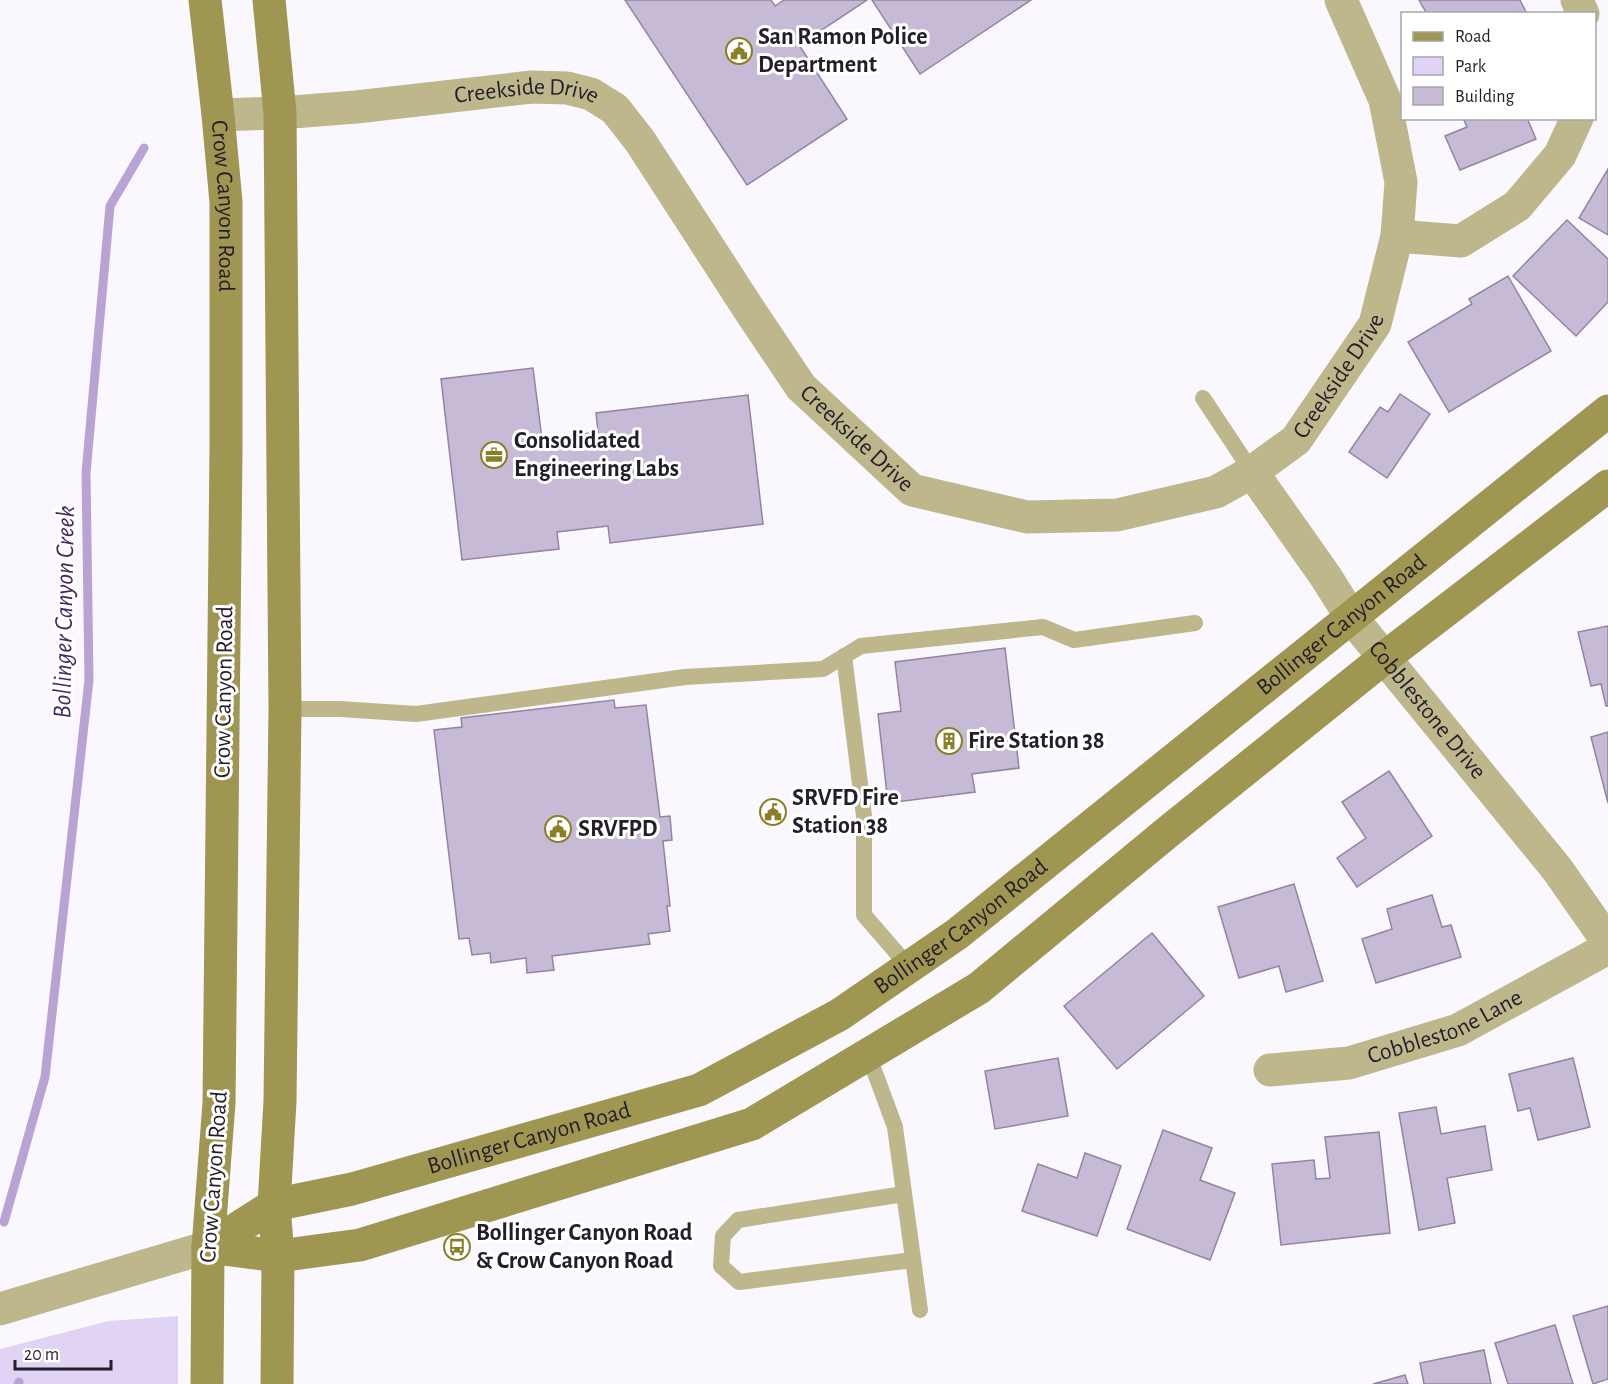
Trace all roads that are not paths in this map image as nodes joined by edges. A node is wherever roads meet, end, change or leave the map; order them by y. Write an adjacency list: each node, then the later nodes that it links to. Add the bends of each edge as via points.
1 (205, 0): 5 (main road, Crow Canyon Road)
2 (269, 0): 4 (main road)
3 (1341, 0): 7 (street, Creekside Drive, via 1385,100 1401,182)
4 (280, 113): 5 (street, Creekside Drive); 10 (street, Creekside Drive, via 532,87 567,88 591,94 615,109 640,141 801,387 912,490 1027,517 1118,515 1216,492); 16 (main road)
5 (218, 115): 24 (main road, Crow Canyon Road, via 226,202 226,462 219,1103)
6 (1576, 120): 7 (street, via 1560,155 1517,206 1461,242)
7 (1397, 236): 10 (street, Creekside Drive, via 1375,324 1296,440)
8 (1203, 398): 10 (lane)
9 (1608, 411): 12 (main road, Bollinger Canyon Road)
10 (1252, 472): 12 (street, Cobblestone Drive)
11 (1608, 486): 15 (main road, Bollinger Canyon Road)
12 (1351, 617): 15 (street, Cobblestone Drive); 19 (main road, Bollinger Canyon Road, via 957,934)
13 (1195, 623): 14 (lane, via 1074,639 1043,627 1032,628 861,646)
14 (843, 656): 16 (lane, via 823,669 685,677 416,714); 19 (lane, via 864,816 864,915)
15 (1384, 658): 17 (street, Cobblestone Drive, via 1557,869); 20 (main road, Bollinger Canyon Road, via 979,988)
16 (285, 709): 23 (main road, via 280,1101)
17 (1608, 942)
18 (1608, 948): 21 (street, Cobblestone Lane, via 1458,1030 1349,1063)
19 (909, 967): 23 (main road, Bollinger Canyon Road, via 839,1015 699,1090 352,1189)
20 (868, 1054): 22 (lane, via 895,1127); 25 (main road, Bollinger Canyon Road, via 752,1124 360,1245)
21 (1270, 1070)
22 (904, 1194): 26 (lane); 26 (lane, via 738,1220 723,1236 721,1266 739,1282)
23 (274, 1205): 24 (main road, Bollinger Canyon Road); 25 (main road)
24 (208, 1247): 25 (main road, Bollinger Canyon Road); 27 (street, Bollinger Canyon Road); 29 (main road, Crow Canyon Road)
25 (278, 1256): 30 (main road)
26 (913, 1260): 28 (lane)
27 (0, 1309)
28 (920, 1310)
29 (207, 1384)
30 (277, 1384)

